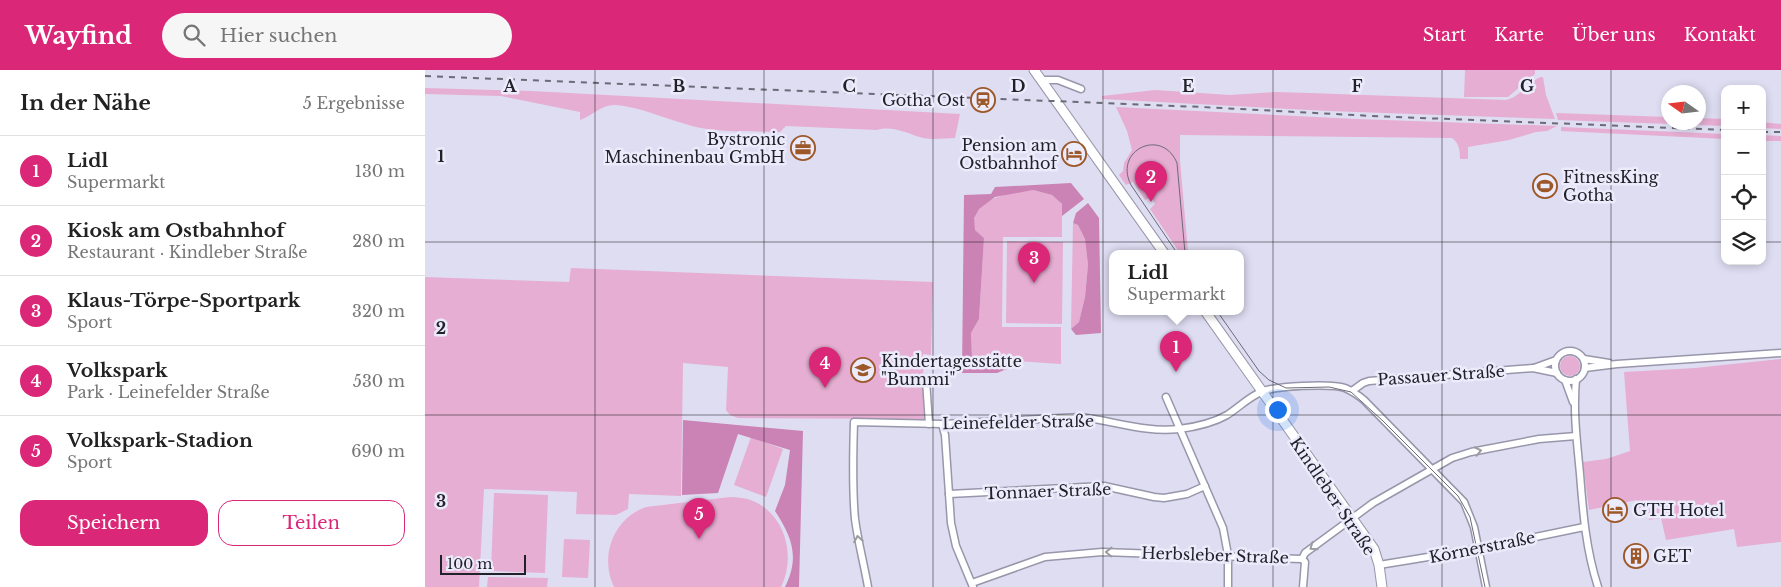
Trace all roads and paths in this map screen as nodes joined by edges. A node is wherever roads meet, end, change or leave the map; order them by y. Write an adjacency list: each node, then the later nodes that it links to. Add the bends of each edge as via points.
1 (1034, 70): 4 (main road)
2 (1045, 80): 3 (street, via 1058,80)
3 (1081, 89)
4 (1162, 250)
5 (1208, 315): 17 (main road, Kindleber Straße)
6 (1781, 353): 9 (street)
7 (1556, 360): 8 (street, via 1560,354 1569,351 1578,353); 10 (street, Passauer Straße); 12 (street)
8 (1584, 360): 9 (street); 11 (street)
9 (1617, 364): 11 (street)
10 (1533, 368): 12 (street, Passauer Straße); 16 (street, Passauer Straße, via 1369,381)
11 (1585, 368): 13 (street)
12 (1557, 373): 15 (street)
13 (1577, 379): 15 (street); 19 (street)
14 (927, 380): 20 (street)
15 (1565, 380): 19 (street)
16 (1352, 391): 17 (street, via 1329,385); 24 (street)
17 (1261, 392): 22 (street, Leinefelder Straße, via 1224,416 1206,424); 27 (main road, Kindleber Straße)
18 (1165, 397): 22 (street)
19 (1574, 406): 23 (street)
20 (929, 424): 21 (street, Leinefelder Straße); 34 (street, Leinefelder Straße, one-way to 20, via 855,518 854,422)
21 (943, 424): 22 (street, Leinefelder Straße, via 1081,417 1145,429); 26 (street)
22 (1179, 429): 25 (street)
23 (1576, 436): 24 (street, Herbsleber Straße, one-way to 23, via 1452,458 1471,452 1539,439); 28 (street)
24 (1433, 470): 27 (street, Herbsleber Straße, via 1373,503); 29 (street, via 1459,495 1468,509)
25 (1205, 486): 26 (street, Tonnaer Straße, via 1187,494 1164,498 1104,486); 30 (street, via 1219,516)
26 (949, 494): 33 (street, via 956,546)
27 (1353, 519): 31 (street, Herbsleber Straße, one-way to 31); 32 (main road, Kindleber Straße, via 1374,549)
28 (1584, 527): 29 (street, Körnerstraße); 39 (street)
29 (1479, 549): 32 (street, Körnerstraße); 38 (street)
30 (1228, 556): 31 (street, Herbsleber Straße); 33 (street, Herbsleber Straße, one-way to 33, via 1102,552 1052,556); 35 (street)
31 (1302, 558): 36 (street, via 1305,562)
32 (1379, 565): 37 (main road, Kindleber Straße)
33 (973, 585)
34 (868, 587)
35 (1228, 587)
36 (1303, 587)
37 (1382, 587)
38 (1486, 587)
39 (1598, 587)

